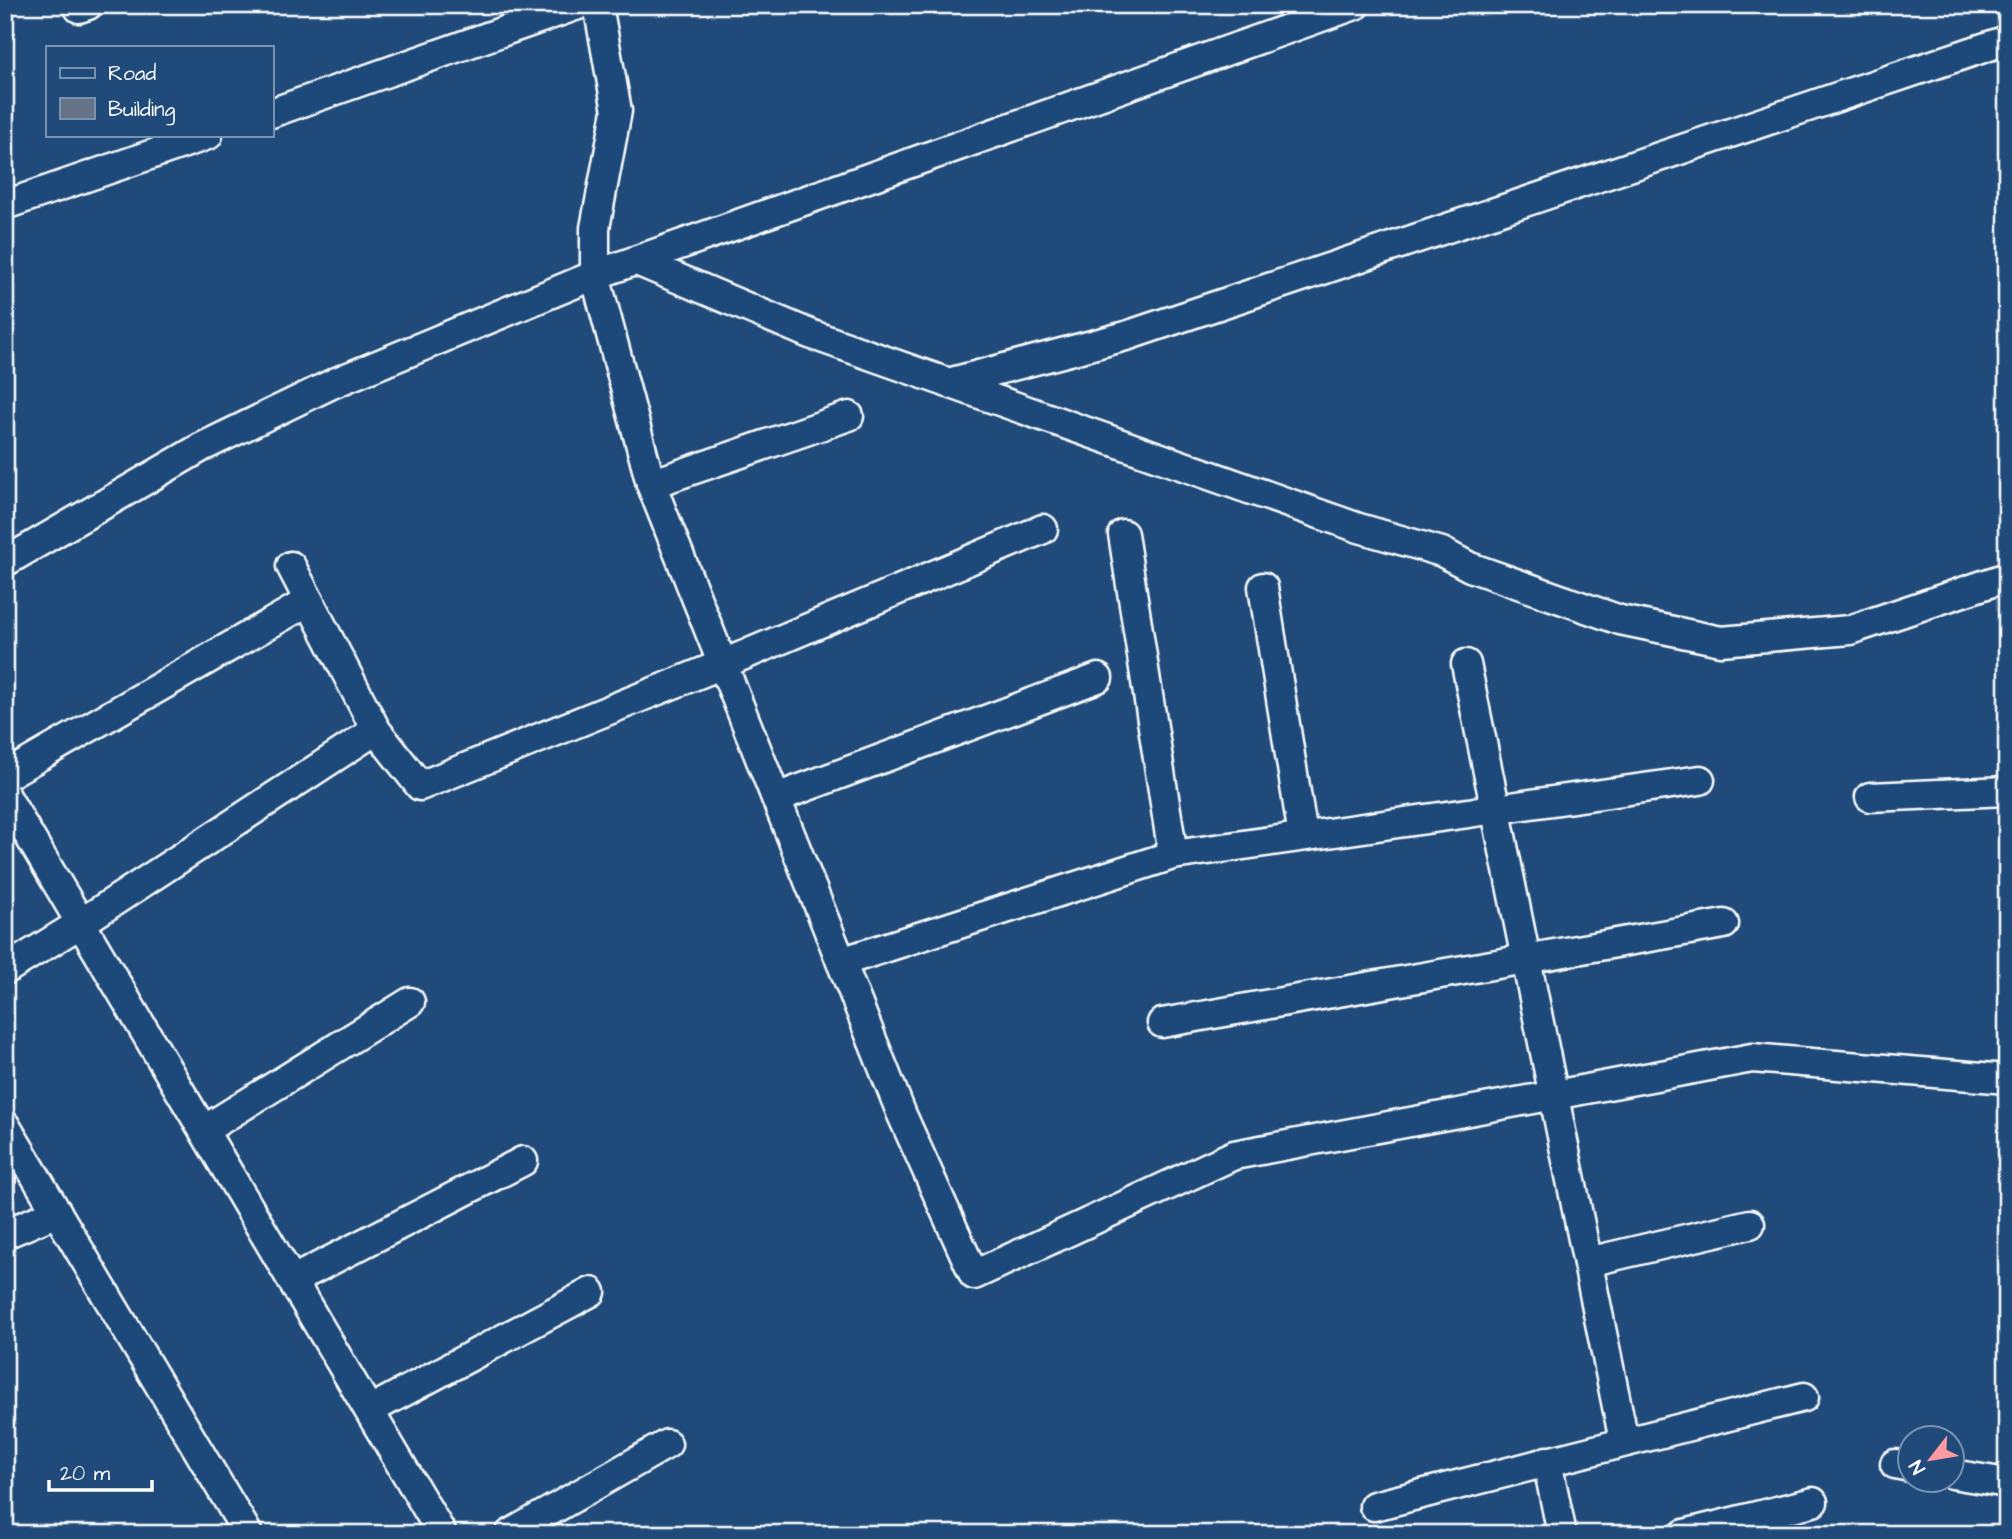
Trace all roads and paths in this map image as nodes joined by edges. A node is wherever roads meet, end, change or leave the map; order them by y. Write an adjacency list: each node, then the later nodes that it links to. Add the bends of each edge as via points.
1 (578, 5): 5 (street)
2 (598, 5): 9 (street, via 617,111 595,228)
3 (1354, 5): 8 (street)
4 (2007, 40): 10 (street, via 1126,336)
5 (273, 112)
6 (205, 136): 7 (street)
7 (5, 205)
8 (637, 261): 9 (street); 10 (street, via 810,334)
9 (595, 275): 12 (street); 15 (street, via 334,383 213,442)
10 (948, 383): 17 (street, via 1359,528 1442,552 1470,567 1620,620 1721,641 1850,630)
11 (849, 416): 12 (street)
12 (651, 484): 20 (street)
13 (1043, 529): 20 (street)
14 (1123, 534): 32 (street)
15 (5, 562)
16 (291, 566): 19 (street)
17 (2007, 578)
18 (1263, 587): 31 (street)
19 (309, 601): 23 (street); 24 (street)
20 (723, 664): 23 (street, via 420,786); 29 (street)
21 (1466, 664): 30 (street)
22 (1098, 678): 29 (street)
23 (376, 730): 33 (street)
24 (5, 776)
25 (1700, 780): 30 (street)
26 (2007, 791): 28 (street)
27 (5, 795): 33 (street)
28 (1870, 797)
29 (776, 799): 36 (street)
30 (1495, 808): 31 (street); 35 (street)
31 (1303, 836): 32 (street)
32 (1173, 855): 36 (street)
33 (81, 923): 37 (street); 43 (street)
34 (1724, 924): 35 (street)
35 (1525, 957): 39 (street); 41 (street)
36 (841, 962): 41 (street, via 902,1115 974,1275 1234,1154)
37 (5, 970)
38 (410, 1002): 43 (street)
39 (1162, 1023)
40 (2007, 1079): 41 (street, via 1752,1058)
41 (1554, 1097): 48 (street)
42 (5, 1125): 45 (street)
43 (204, 1130): 49 (street)
44 (523, 1161): 49 (street)
45 (57, 1212): 47 (street); 60 (street)
46 (1750, 1224): 48 (street)
47 (5, 1234)
48 (1587, 1262): 53 (street)
49 (293, 1280): 52 (street)
50 (591, 1292): 52 (street)
51 (1804, 1396): 53 (street)
52 (370, 1410): 61 (street)
53 (1624, 1441): 55 (street)
54 (667, 1444): 62 (street)
55 (1547, 1461): 59 (street); 63 (street)
56 (1966, 1476): 57 (street)
57 (2007, 1483)
58 (1813, 1502): 64 (street)
59 (1374, 1506)
60 (248, 1534)
61 (442, 1534)
62 (510, 1534)
63 (1562, 1534)
64 (1684, 1534)

